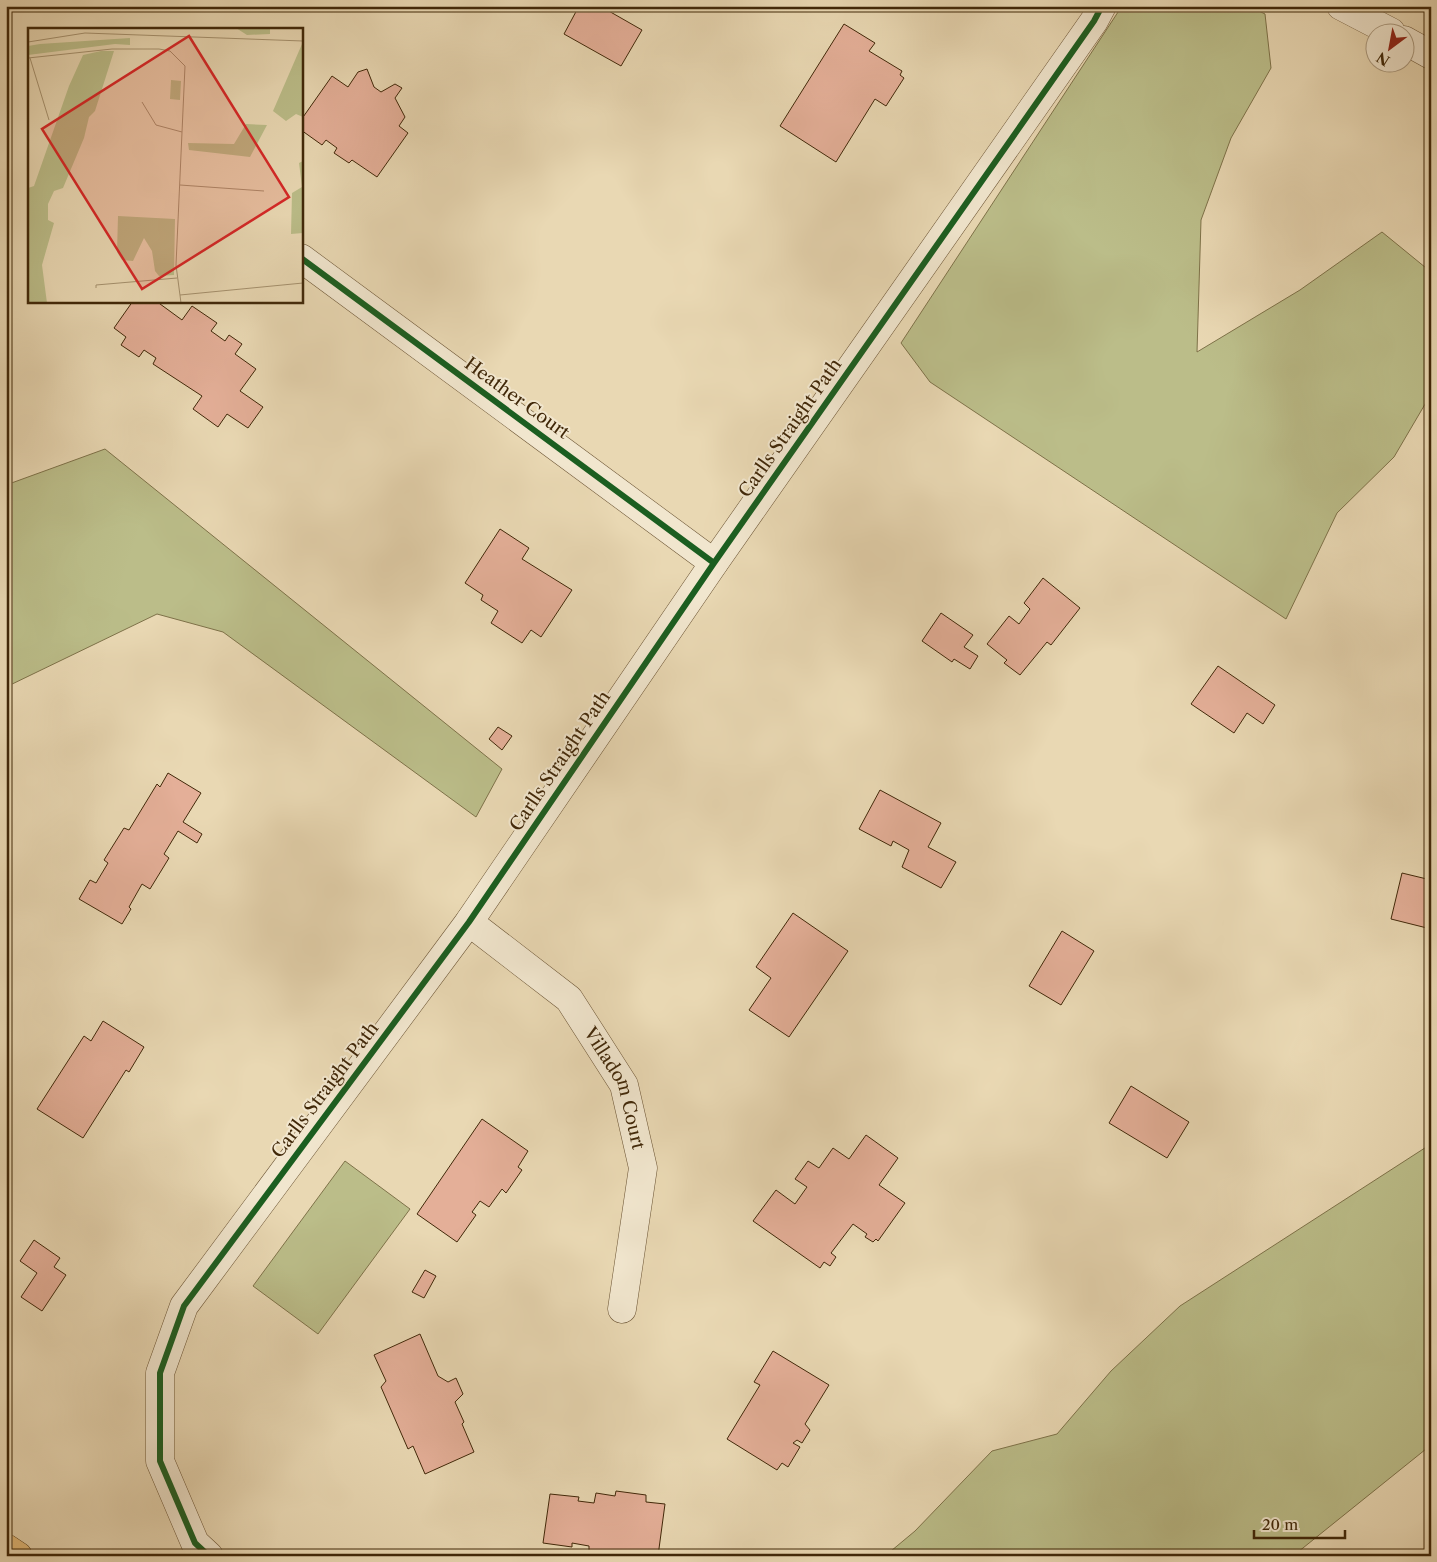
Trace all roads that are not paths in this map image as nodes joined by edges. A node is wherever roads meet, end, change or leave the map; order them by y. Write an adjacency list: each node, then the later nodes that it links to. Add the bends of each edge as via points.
1 (1102, 6): 7 (street, Carlls Straight Path, via 1094,22)
2 (1341, 6): 3 (street)
3 (1372, 22)
4 (1414, 46): 5 (street)
5 (1431, 55)
6 (302, 259): 7 (street, Heather Court)
7 (714, 563): 8 (street, Carlls Straight Path)
8 (470, 922): 9 (street, Villadom Court, via 569,999 624,1085 643,1168); 12 (street, Carlls Straight Path, via 184,1306 160,1373 160,1461 195,1543)
9 (622, 1309)
10 (6, 1548): 11 (main road)
11 (18, 1556)
12 (209, 1556)

